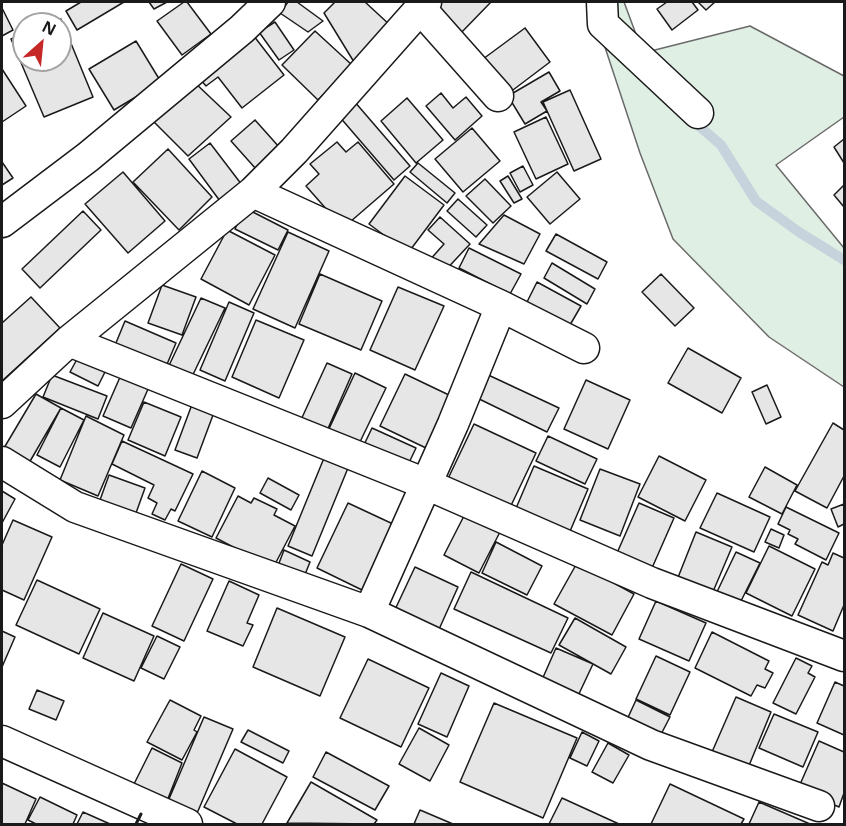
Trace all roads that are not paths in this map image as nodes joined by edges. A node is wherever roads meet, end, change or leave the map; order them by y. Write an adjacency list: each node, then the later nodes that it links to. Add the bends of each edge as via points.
1 (270, 2): 7 (street, via 97,149)
2 (602, 2): 5 (street, via 603,24)
3 (423, 5): 4 (street); 6 (street)
4 (498, 96)
5 (698, 112)
6 (253, 192): 8 (street); 9 (street)
7 (2, 222)
8 (501, 306): 10 (street); 13 (street)
9 (69, 341): 11 (street); 13 (street)
10 (584, 348)
11 (2, 403)
12 (2, 462): 14 (street, via 75,507)
13 (426, 484): 14 (street); 15 (street, via 651,583)
14 (369, 612): 17 (street, via 651,745)
15 (844, 656)
16 (2, 741): 18 (street)
17 (819, 806)
18 (187, 825)

